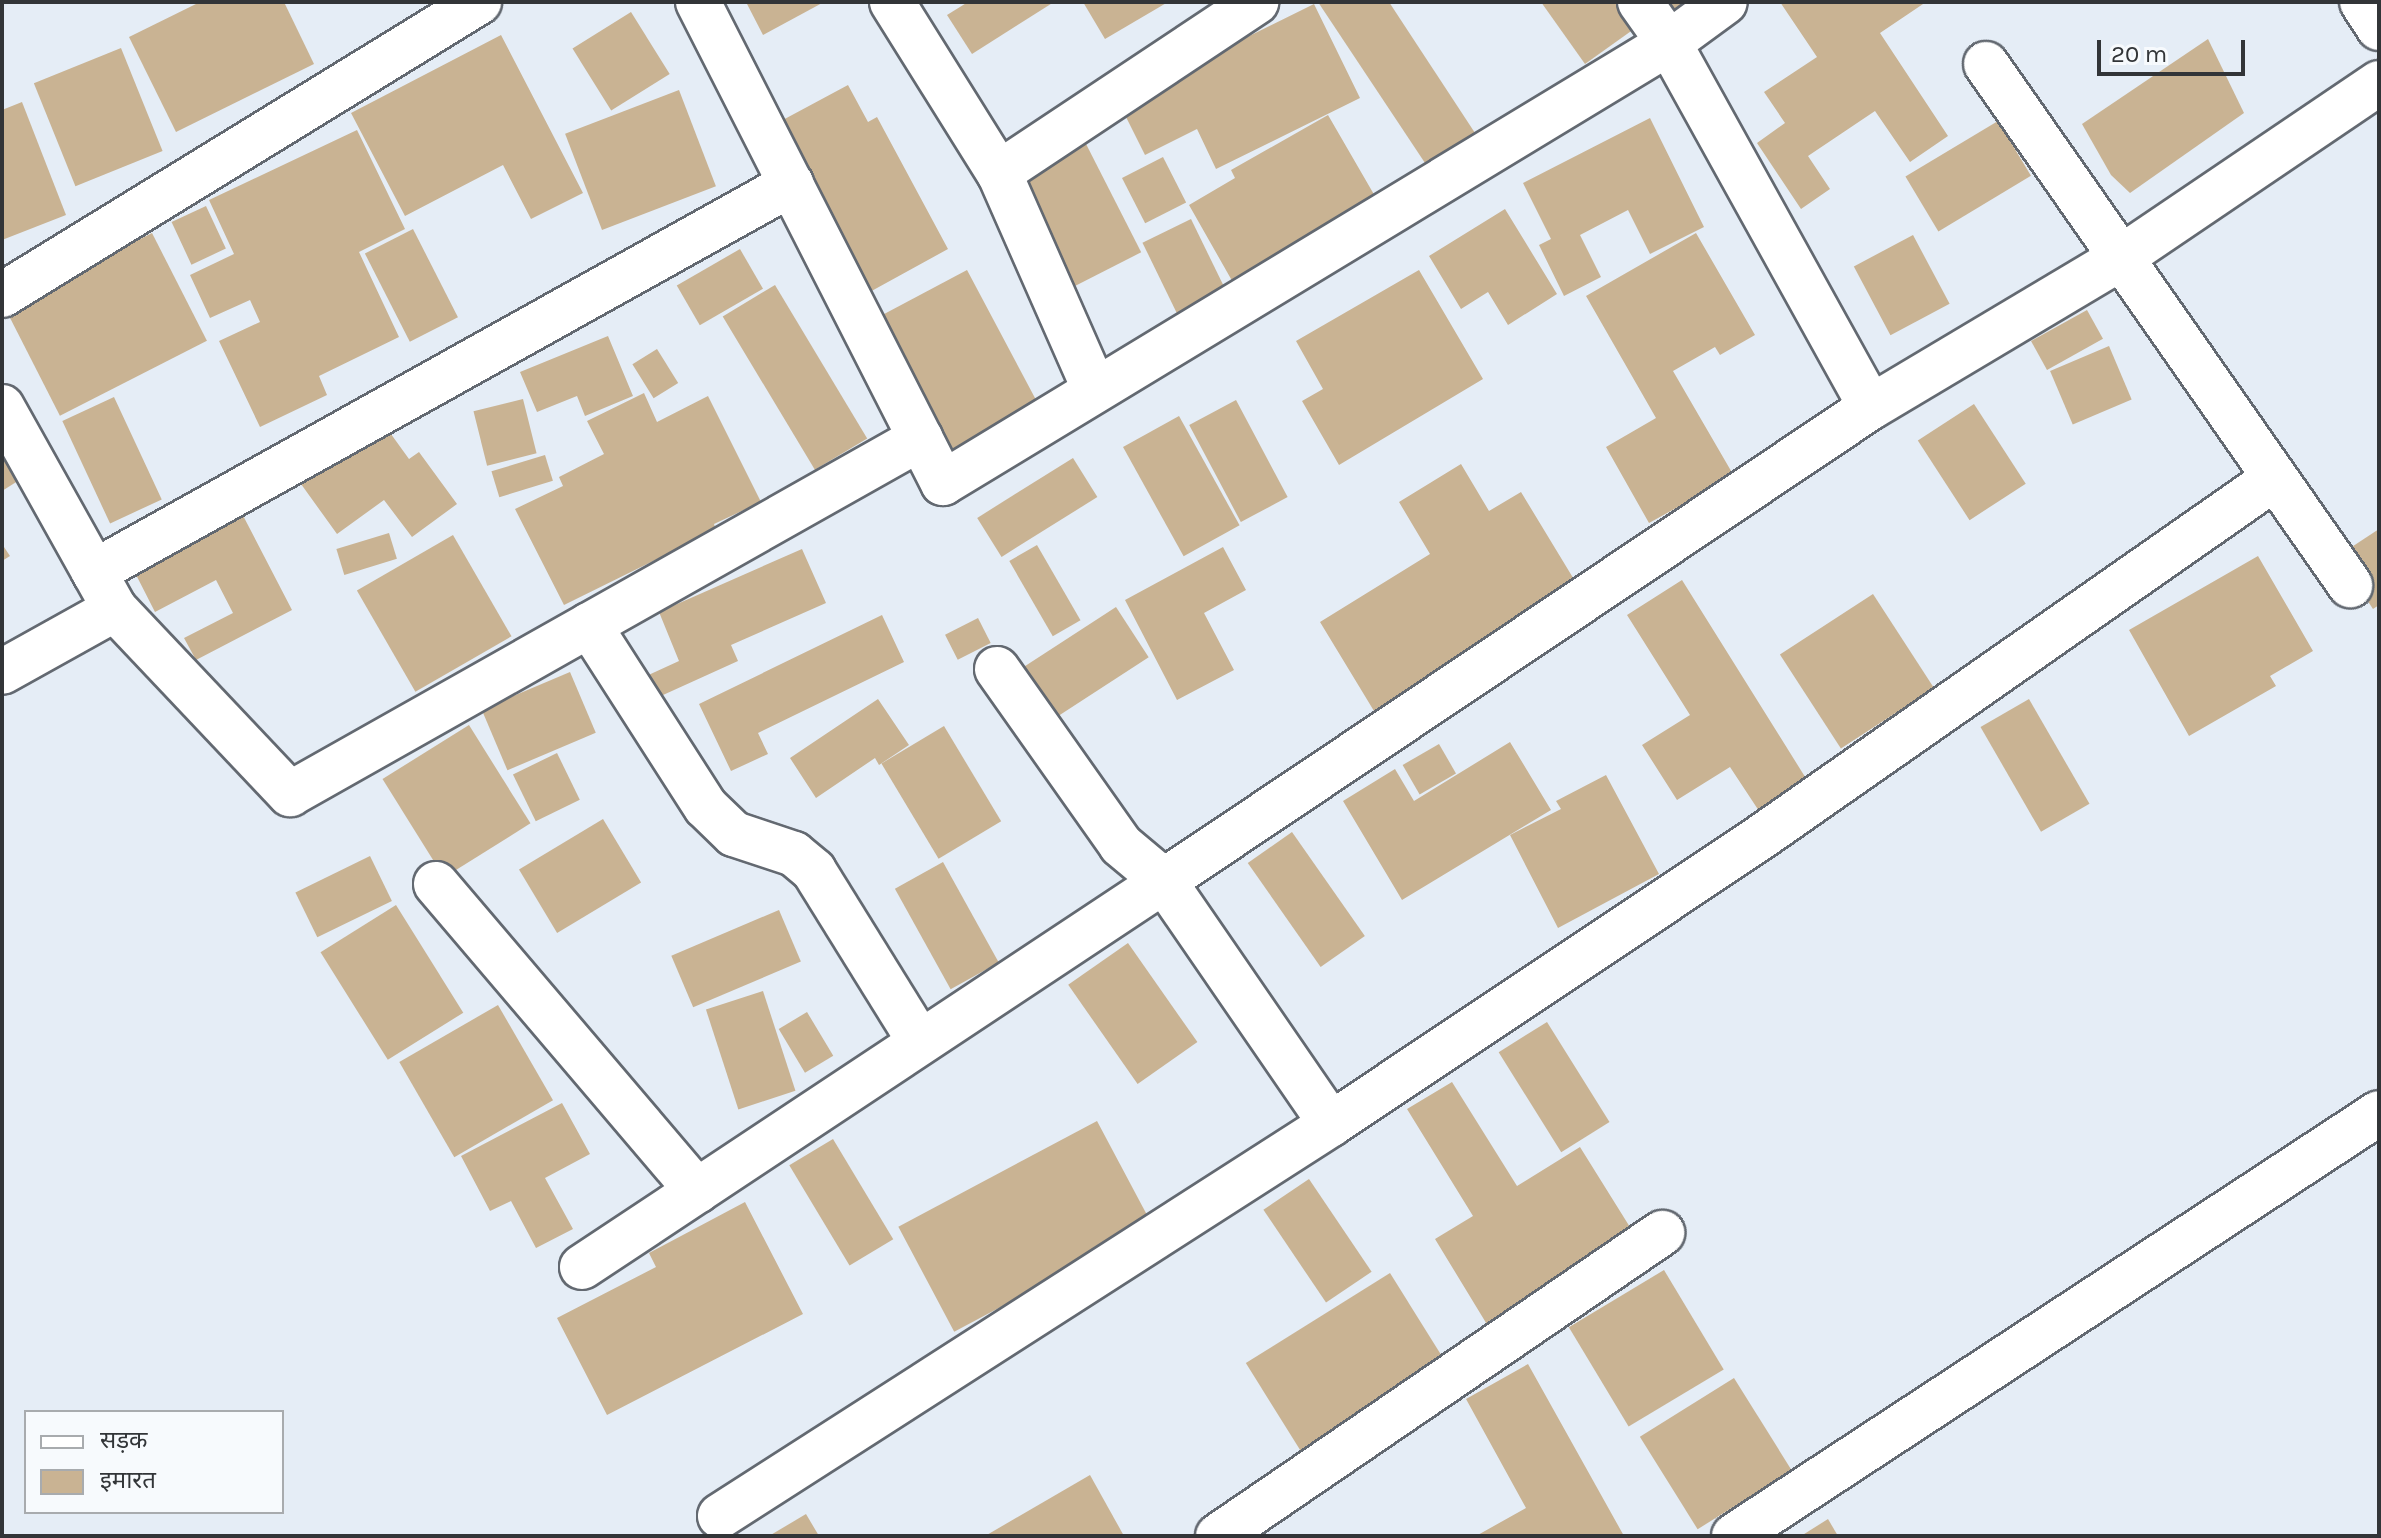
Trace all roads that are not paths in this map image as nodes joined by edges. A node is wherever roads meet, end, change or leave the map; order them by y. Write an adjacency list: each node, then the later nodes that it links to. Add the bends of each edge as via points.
1 (479, 2): 8 (street)
2 (698, 2): 14 (street)
3 (892, 2): 13 (street)
4 (1640, 2): 10 (street)
5 (1725, 2): 10 (street)
6 (2362, 2): 9 (street)
7 (1251, 4): 13 (street)
8 (426, 16): 16 (street)
9 (2379, 28)
10 (1669, 43): 17 (street); 19 (street)
11 (1986, 64): 15 (street)
12 (2379, 83): 15 (street)
13 (999, 173): 17 (street)
14 (791, 184): 20 (street); 23 (street)
15 (2119, 259): 19 (street); 21 (street)
16 (2, 295)
17 (1094, 388): 20 (street, via 943,483)
18 (2, 407): 23 (street)
19 (1871, 407): 27 (street)
20 (921, 438): 24 (street)
21 (2275, 478): 22 (street); 31 (street, via 1761,837)
22 (2350, 585)
23 (105, 590): 24 (street, via 290,794); 26 (street)
24 (589, 625): 29 (street, via 706,807 734,834 794,854 814,871)
25 (997, 669): 27 (street, via 1121,845)
26 (2, 672)
27 (1164, 881): 29 (street); 31 (street)
28 (436, 884): 32 (street)
29 (920, 1042): 32 (street)
30 (2379, 1113): 37 (street)
31 (1331, 1124): 35 (street)
32 (697, 1191): 34 (street)
33 (1662, 1233): 36 (street)
34 (582, 1267)
35 (720, 1516)
36 (1218, 1536)
37 (1734, 1536)

